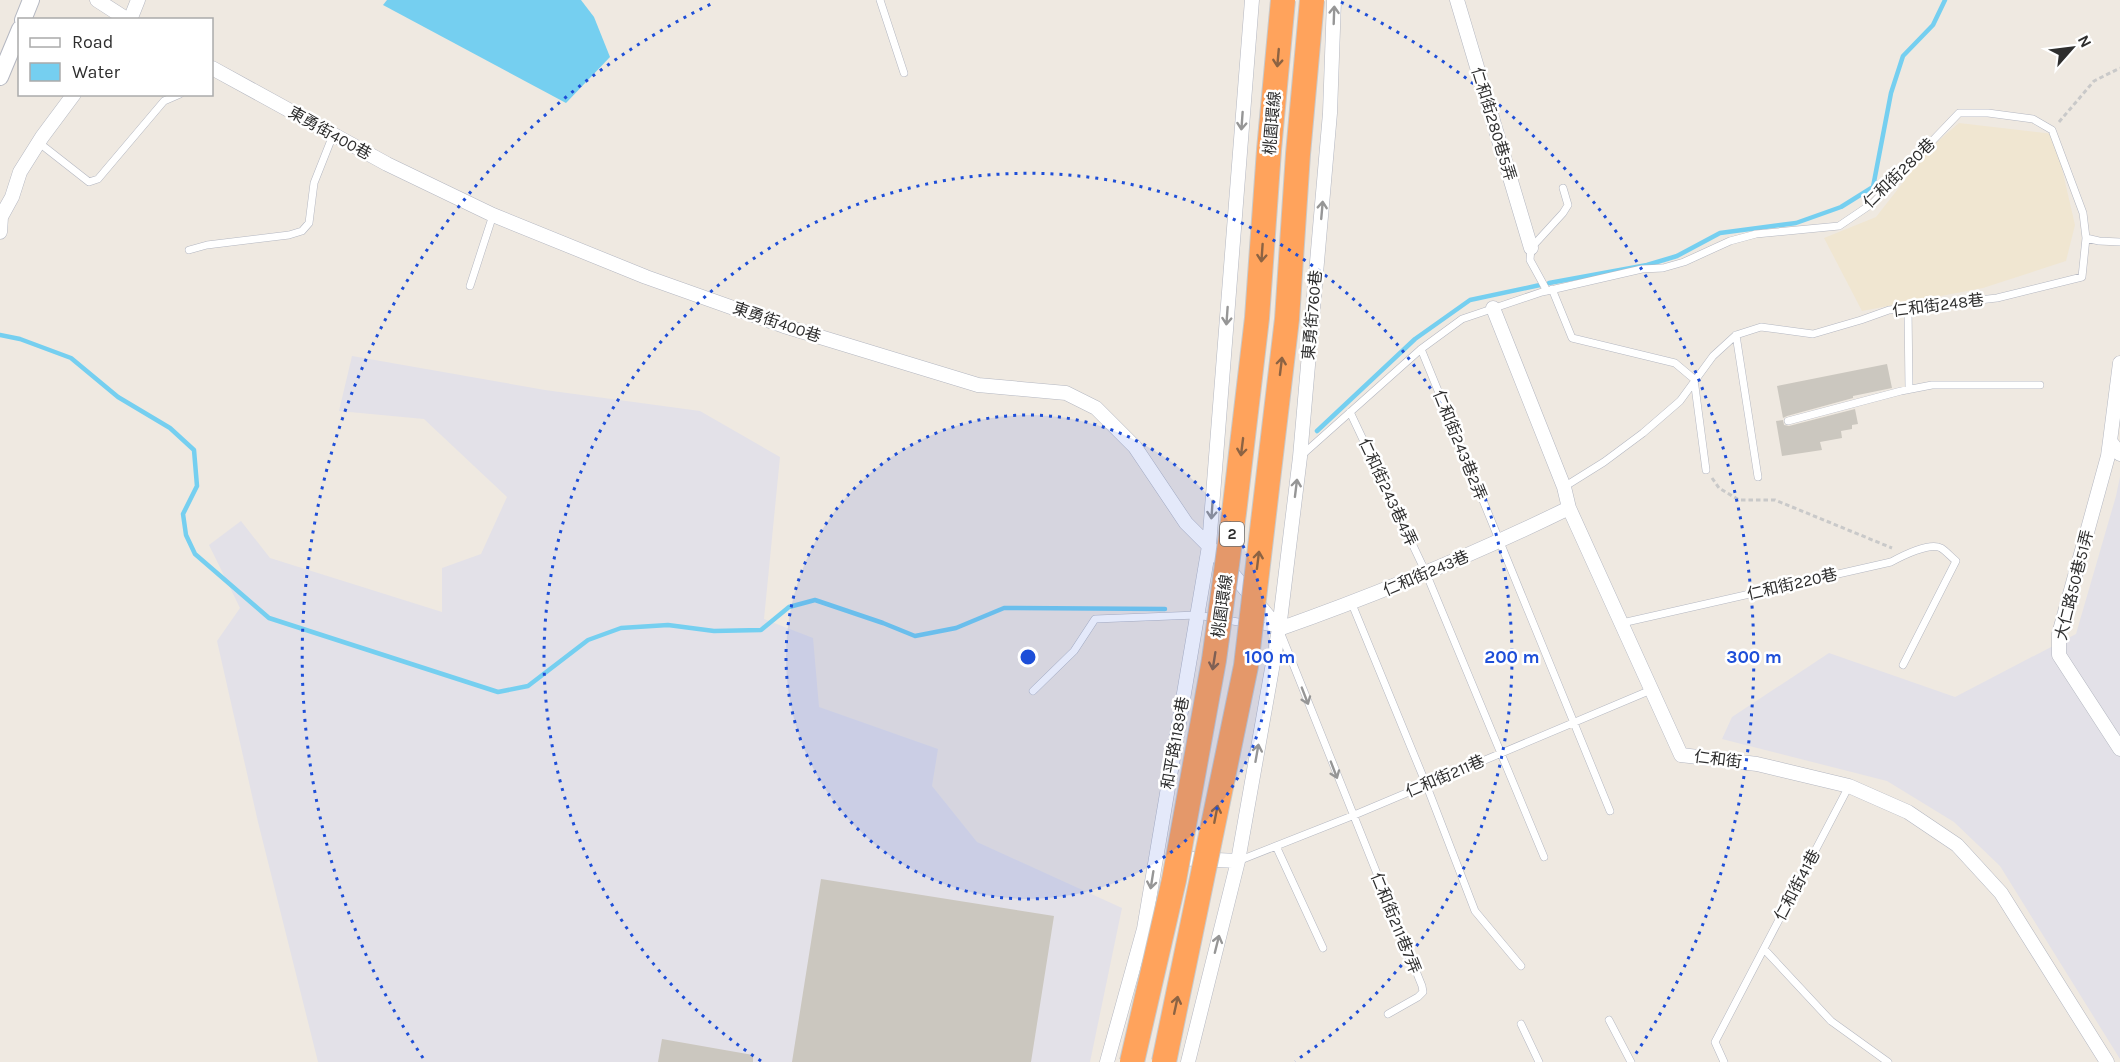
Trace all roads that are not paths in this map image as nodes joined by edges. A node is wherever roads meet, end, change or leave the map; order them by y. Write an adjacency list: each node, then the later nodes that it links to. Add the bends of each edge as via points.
1 (31, 0): 10 (street)
2 (97, 0): 11 (street)
3 (138, 0): 12 (street)
4 (880, 0): 15 (lane)
5 (1252, 0): 48 (street, 和平路1189巷, one-way to 48)
6 (1283, 0): 75 (highway, 桃園環線 / 2, one-way to 75, bridge, via 1257,318 1214,660 1174,880)
7 (1312, 0): 76 (highway, 桃園環線 / 2, one-way to 7, bridge, via 1246,666 1287,319)
8 (1334, 0): 42 (street, 東勇街760巷, one-way to 8, via 1330,113)
9 (1457, 0): 26 (street, 仁和街280巷5弄)
10 (25, 18)
11 (126, 18)
12 (130, 18)
13 (18, 34): 16 (street)
14 (213, 69): 19 (street, 東勇街400巷)
15 (904, 73)
16 (0, 77)
17 (72, 96): 20 (street)
18 (175, 96): 20 (lane, via 164,101 98,179 89,182)
19 (333, 135): 22 (street, 東勇街400巷); 27 (lane, via 314,183 309,223 302,231)
20 (38, 142): 23 (street, via 20,172 1,217)
21 (1563, 188): 26 (lane, via 1568,205)
22 (493, 215): 28 (lane); 48 (street, 東勇街400巷, via 646,277 784,326 978,385 1066,393 1096,408 1134,447 1186,523)
23 (0, 232)
24 (2086, 238): 25 (lane); 29 (lane, 仁和街280巷, via 2083,213 2052,130 2033,119 1959,113 1873,203 1839,226 1756,234 1663,268 1642,269); 31 (lane, 仁和街248巷, via 2082,277 1997,298)
25 (2120, 242)
26 (1531, 248): 29 (lane, via 1530,260)
27 (189, 250)
28 (470, 286)
29 (1550, 290): 30 (lane, 仁和街280巷); 35 (lane, via 1572,338 1675,363)
30 (1493, 308): 33 (lane, 仁和街280巷, via 1462,319); 45 (street, 仁和街)
31 (1908, 308): 32 (lane, 仁和街248巷, via 1889,310 1814,334 1761,327); 37 (lane)
32 (1736, 335): 35 (lane, 仁和街248巷); 44 (lane)
33 (1421, 349): 38 (lane, 仁和街280巷); 47 (lane, 仁和街243巷2弄)
34 (2120, 363): 40 (street, 大仁路50巷51弄)
35 (1694, 380): 43 (lane); 45 (lane, 仁和街248巷, via 1680,401 1643,433)
36 (2040, 385): 37 (lane, via 1932,385)
37 (1909, 389): 39 (lane)
38 (1350, 412): 42 (lane, 仁和街280巷); 49 (lane, 仁和街243巷4弄)
39 (1788, 421)
40 (2110, 441): 41 (street); 58 (street, 大仁路50巷51弄, via 2059,634 2059,655)
41 (2120, 454)
42 (1300, 457): 53 (street, 東勇街760巷, one-way to 42)
43 (1706, 470)
44 (1758, 477)
45 (1564, 487): 46 (street, 仁和街)
46 (1569, 508): 47 (street, 仁和街243巷); 52 (street, 仁和街)
47 (1500, 542): 49 (street, 仁和街243巷); 57 (lane, 仁和街243巷2弄)
48 (1209, 546): 51 (street, 和平路1189巷); 53 (street, 東勇街400巷)
49 (1426, 573): 50 (street, 仁和街243巷); 59 (lane, 仁和街243巷4弄)
50 (1352, 604): 53 (street, 仁和街243巷); 60 (lane)
51 (1197, 615): 53 (lane); 56 (lane, via 1095,618 1074,651); 65 (street, 和平路1189巷)
52 (1622, 623): 54 (lane, 仁和街220巷, via 1891,562 1933,546 1941,548 1956,561); 55 (street, 仁和街)
53 (1279, 629): 63 (lane, 仁和街211巷7弄, one-way to 63); 67 (street, one-way to 53)
54 (1903, 665)
55 (1651, 690): 57 (lane, 仁和街211巷); 61 (street, 仁和街, via 1681,755 1757,764)
56 (1034, 691)
57 (1572, 723): 59 (lane, 仁和街211巷); 62 (lane, 仁和街243巷2弄)
58 (2120, 749)
59 (1501, 753): 60 (lane, 仁和街211巷); 66 (lane, 仁和街243巷4弄)
60 (1426, 784): 63 (lane, 仁和街211巷); 70 (lane, via 1475,911)
61 (1850, 786): 69 (lane, 仁和街41巷); 82 (street, 仁和街, via 1908,812 1957,845 2001,893)
62 (1610, 811)
63 (1352, 816): 64 (lane, 仁和街211巷); 71 (lane, 仁和街211巷7弄, via 1422,986 1418,997)
64 (1276, 846): 67 (lane, 仁和街211巷); 68 (lane)
65 (1155, 857): 67 (street); 74 (street, 和平路1189巷, one-way to 74, via 1144,928)
66 (1544, 857)
67 (1238, 861): 77 (street, one-way to 67)
68 (1323, 948)
69 (1764, 949): 80 (lane, 仁和街41巷, via 1715,1042); 81 (lane, via 1831,1021)
70 (1521, 966)
71 (1388, 1014)
72 (1609, 1020): 79 (lane)
73 (1521, 1024): 78 (lane)
74 (1107, 1062)
75 (1132, 1062)
76 (1164, 1062)
77 (1188, 1062)
78 (1539, 1062)
79 (1631, 1062)
80 (1724, 1062)
81 (1888, 1062)
82 (2107, 1062)

